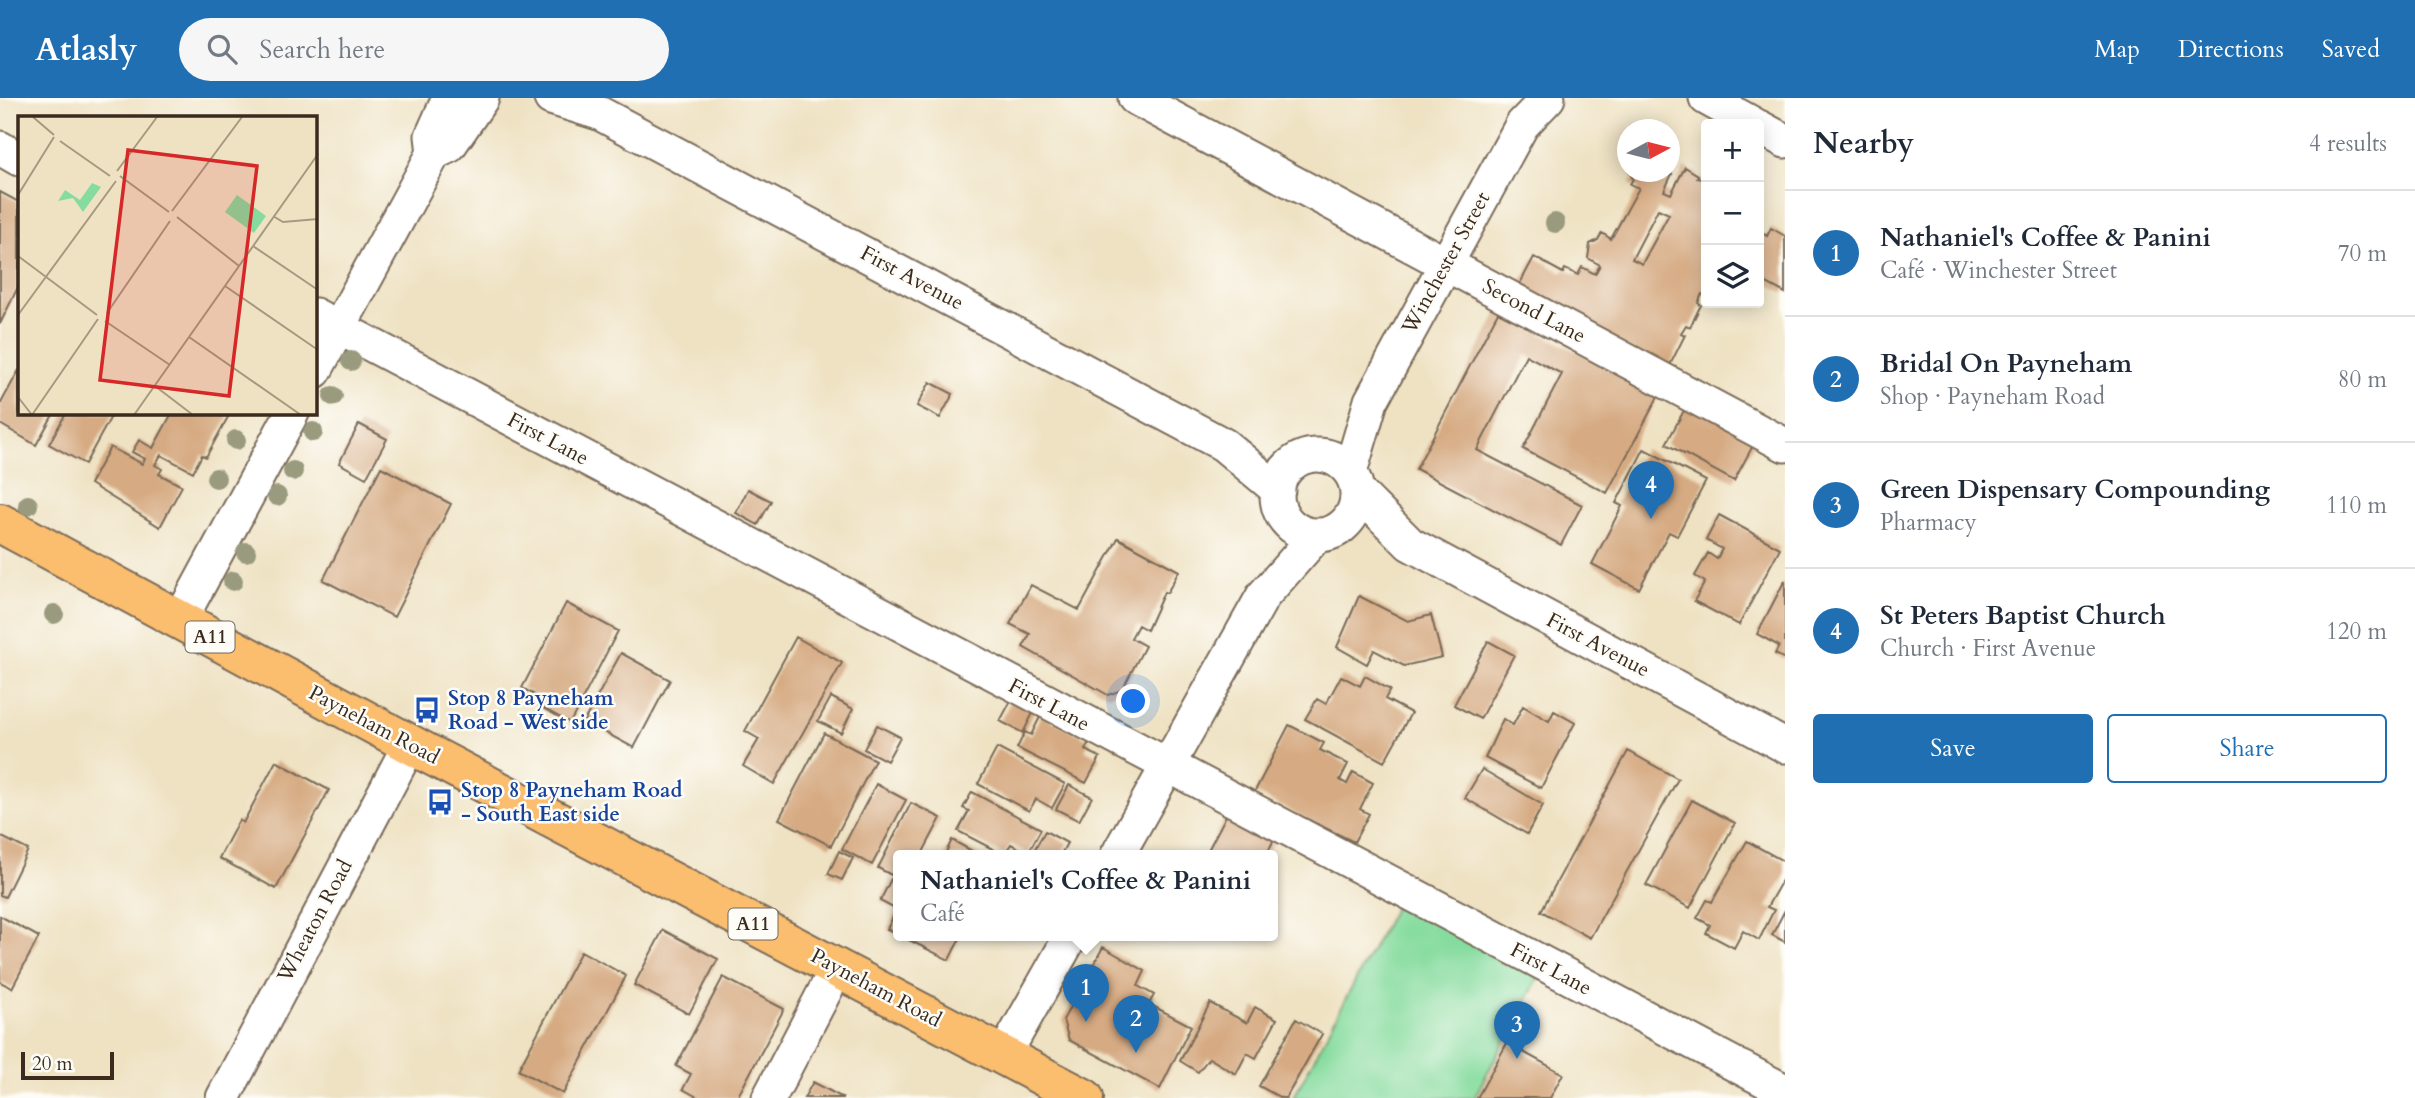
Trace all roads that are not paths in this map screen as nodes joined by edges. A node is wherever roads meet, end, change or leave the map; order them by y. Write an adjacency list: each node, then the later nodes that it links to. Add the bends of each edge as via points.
1 (449, 98): 13 (street, via 432,136)
2 (482, 98): 13 (street, via 449,146)
3 (551, 98): 7 (street, First Avenue)
4 (1135, 98): 15 (street, Second Lane)
5 (1548, 98): 8 (street, Winchester Street)
6 (1706, 98): 9 (street)
7 (590, 106): 21 (street, First Avenue)
8 (1525, 112): 15 (street, Winchester Street)
9 (1744, 119)
10 (1764, 130): 11 (street)
11 (1785, 141)
12 (0, 148): 14 (street)
13 (434, 153): 16 (street)
14 (18, 158)
15 (1446, 264): 18 (street, Winchester Street); 20 (street, Second Lane)
16 (327, 322): 17 (street); 30 (street, First Lane)
17 (317, 363)
18 (1371, 401): 21 (street, Winchester Street); 22 (street, Winchester Street)
19 (291, 415): 27 (street)
20 (1785, 444)
21 (1293, 481): 22 (street, via 1342,463); 24 (street, via 1292,526); 26 (street)
22 (1353, 482): 24 (street, via 1355,506 1348,520); 25 (street, First Avenue)
23 (1, 526): 27 (main road, Payneham Road / A11)
24 (1326, 532): 25 (street, First Avenue); 26 (street)
25 (1410, 544): 29 (street, First Avenue)
26 (1263, 596): 30 (street)
27 (180, 620): 28 (main road, Payneham Road / A11)
28 (410, 744): 33 (main road, Payneham Road / A11); 36 (street, Wheaton Road)
29 (1785, 746)
30 (1167, 767): 31 (street); 35 (street, First Lane)
31 (1120, 850)
32 (1068, 941): 34 (street)
33 (837, 968): 34 (main road, Payneham Road / A11); 37 (street)
34 (1004, 1055): 38 (main road, Payneham Road / A11)
35 (1785, 1091)
36 (223, 1098)
37 (769, 1098)
38 (1084, 1098)

